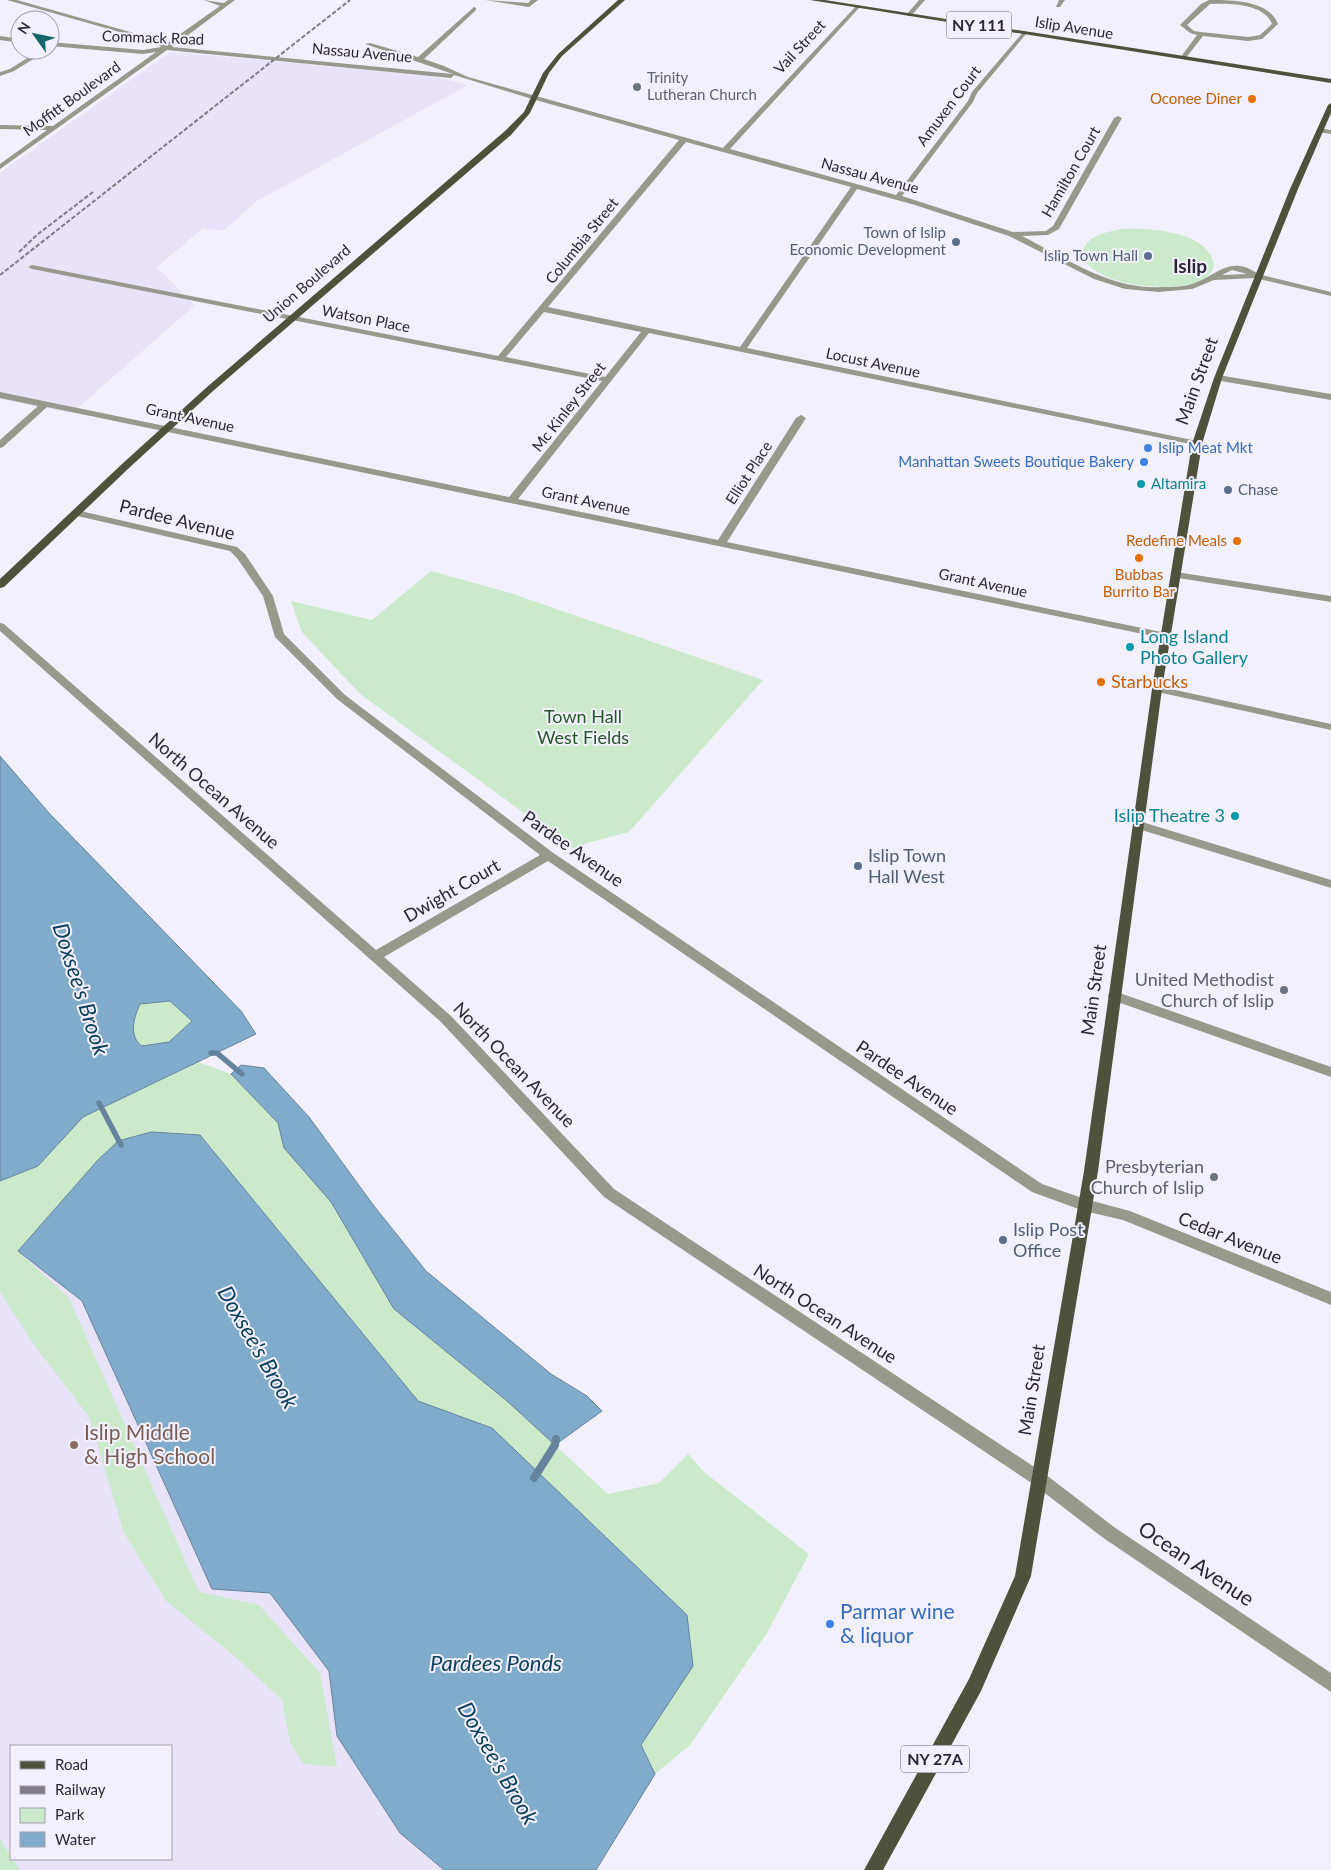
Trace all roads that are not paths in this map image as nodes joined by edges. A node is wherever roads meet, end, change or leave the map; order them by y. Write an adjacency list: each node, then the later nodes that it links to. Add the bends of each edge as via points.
1 (10, 0): 18 (street, via 160,42)
2 (207, 0): 9 (street)
3 (488, 0): 4 (street, via 529,5)
4 (535, 0)
5 (622, 0): 28 (main road, Union Boulevard, via 560,55 546,73)
6 (813, 0): 11 (main road, Islip Avenue / NY 111)
7 (922, 0): 13 (street)
8 (1062, 0): 10 (street)
9 (228, 2): 18 (street, Moffitt Boulevard)
10 (1058, 6)
11 (857, 7): 13 (main road, Islip Avenue / NY 111); 38 (street, Vail Street)
12 (474, 9): 22 (street, Nassau Avenue)
13 (909, 15): 14 (main road, Islip Avenue / NY 111)
14 (1024, 33): 20 (main road, Islip Avenue / NY 111); 41 (street, Amuxen Court, via 974,93)
15 (1201, 34): 15 (street, via 1183,25 1209,2 1260,8 1275,21 1265,34 1256,38); 20 (street)
16 (368, 44): 22 (street, Nassau Avenue)
17 (60, 46): 18 (street, Commack Road, via 142,52)
18 (166, 48): 19 (street, Commack Road); 34 (street, Moffitt Boulevard)
19 (256, 58): 24 (street, Nassau Avenue)
20 (1183, 58): 27 (main road, Islip Avenue / NY 111)
21 (28, 60): 25 (street)
22 (419, 60): 23 (street, Nassau Avenue)
23 (433, 64): 24 (street); 26 (street, Nassau Avenue)
24 (421, 72): 26 (street, Nassau Avenue)
25 (0, 74)
26 (466, 78): 28 (street, Nassau Avenue)
27 (1331, 81)
28 (534, 98): 37 (street, Nassau Avenue); 47 (main road, Union Boulevard, via 527,113 508,133)
29 (1331, 105): 35 (main road, Main Street / NY 27A)
30 (0, 116): 32 (street)
31 (1118, 118): 42 (street, Hamilton Court, via 1056,227 1048,233)
32 (9, 126): 33 (street); 34 (street)
33 (0, 127)
34 (54, 128): 39 (street, Moffitt Boulevard)
35 (1321, 130): 36 (street); 44 (main road, Main Street / NY 27A)
36 (1331, 132)
37 (684, 139): 38 (street, Nassau Avenue); 46 (street, Columbia Street)
38 (724, 150): 40 (street, Nassau Avenue)
39 (0, 167)
40 (855, 186): 41 (street, Nassau Avenue); 49 (street)
41 (898, 197): 42 (street, Nassau Avenue)
42 (1012, 234): 44 (street, Nassau Avenue, via 1097,277 1125,286 1176,290 1213,278)
43 (32, 267): 47 (street, Watson Place)
44 (1257, 276): 45 (street, Nassau Avenue); 51 (main road, Main Street / NY 27A)
45 (1331, 294)
46 (544, 309): 48 (street, Locust Avenue); 50 (street, Columbia Street)
47 (290, 318): 50 (street, Watson Place); 57 (main road, Union Boulevard)
48 (647, 330): 49 (street, Locust Avenue); 52 (street, Mc Kinley Street)
49 (742, 350): 58 (street, Locust Avenue)
50 (500, 359): 52 (street, Watson Place)
51 (1218, 378): 54 (street); 58 (main road, Main Street / NY 27A)
52 (608, 380): 60 (street, Mc Kinley Street)
53 (0, 395): 55 (street, Grant Avenue)
54 (1331, 397)
55 (46, 404): 57 (street, Grant Avenue); 59 (street)
56 (801, 418): 62 (street, Elliot Place)
57 (166, 428): 60 (street, Grant Avenue); 61 (main road, Union Boulevard)
58 (1196, 444): 63 (main road, Main Street / NY 27A)
59 (0, 445)
60 (511, 501): 62 (street, Grant Avenue)
61 (76, 513): 64 (main road, Union Boulevard); 71 (street, Pardee Avenue, via 233,549 268,596 279,635 341,697)
62 (721, 544): 67 (street, Grant Avenue)
63 (1176, 575): 65 (street); 67 (main road, Main Street / NY 27A)
64 (0, 585)
65 (1331, 599)
66 (0, 626): 73 (street, North Ocean Avenue)
67 (1166, 636): 68 (main road, Main Street / NY 27A)
68 (1157, 690): 69 (street); 70 (main road, Main Street / NY 27A)
69 (1331, 727)
70 (1139, 825): 72 (street); 74 (main road, Main Street / NY 27A)
71 (548, 855): 73 (street, Dwight Court); 76 (street, Pardee Avenue, via 1038,1188)
72 (1331, 884)
73 (375, 957): 78 (street, North Ocean Avenue, via 446,1019 609,1193)
74 (1114, 996): 75 (street); 76 (main road, Main Street / NY 27A)
75 (1331, 1072)
76 (1084, 1205): 77 (street, Cedar Avenue, via 1125,1215); 78 (main road, Main Street / NY 27A)
77 (1331, 1299)
78 (1039, 1479): 79 (street, Ocean Avenue, via 1108,1532); 80 (main road, Main Street / NY 27A, via 1022,1576 975,1685)
79 (1331, 1683)
80 (873, 1870)

